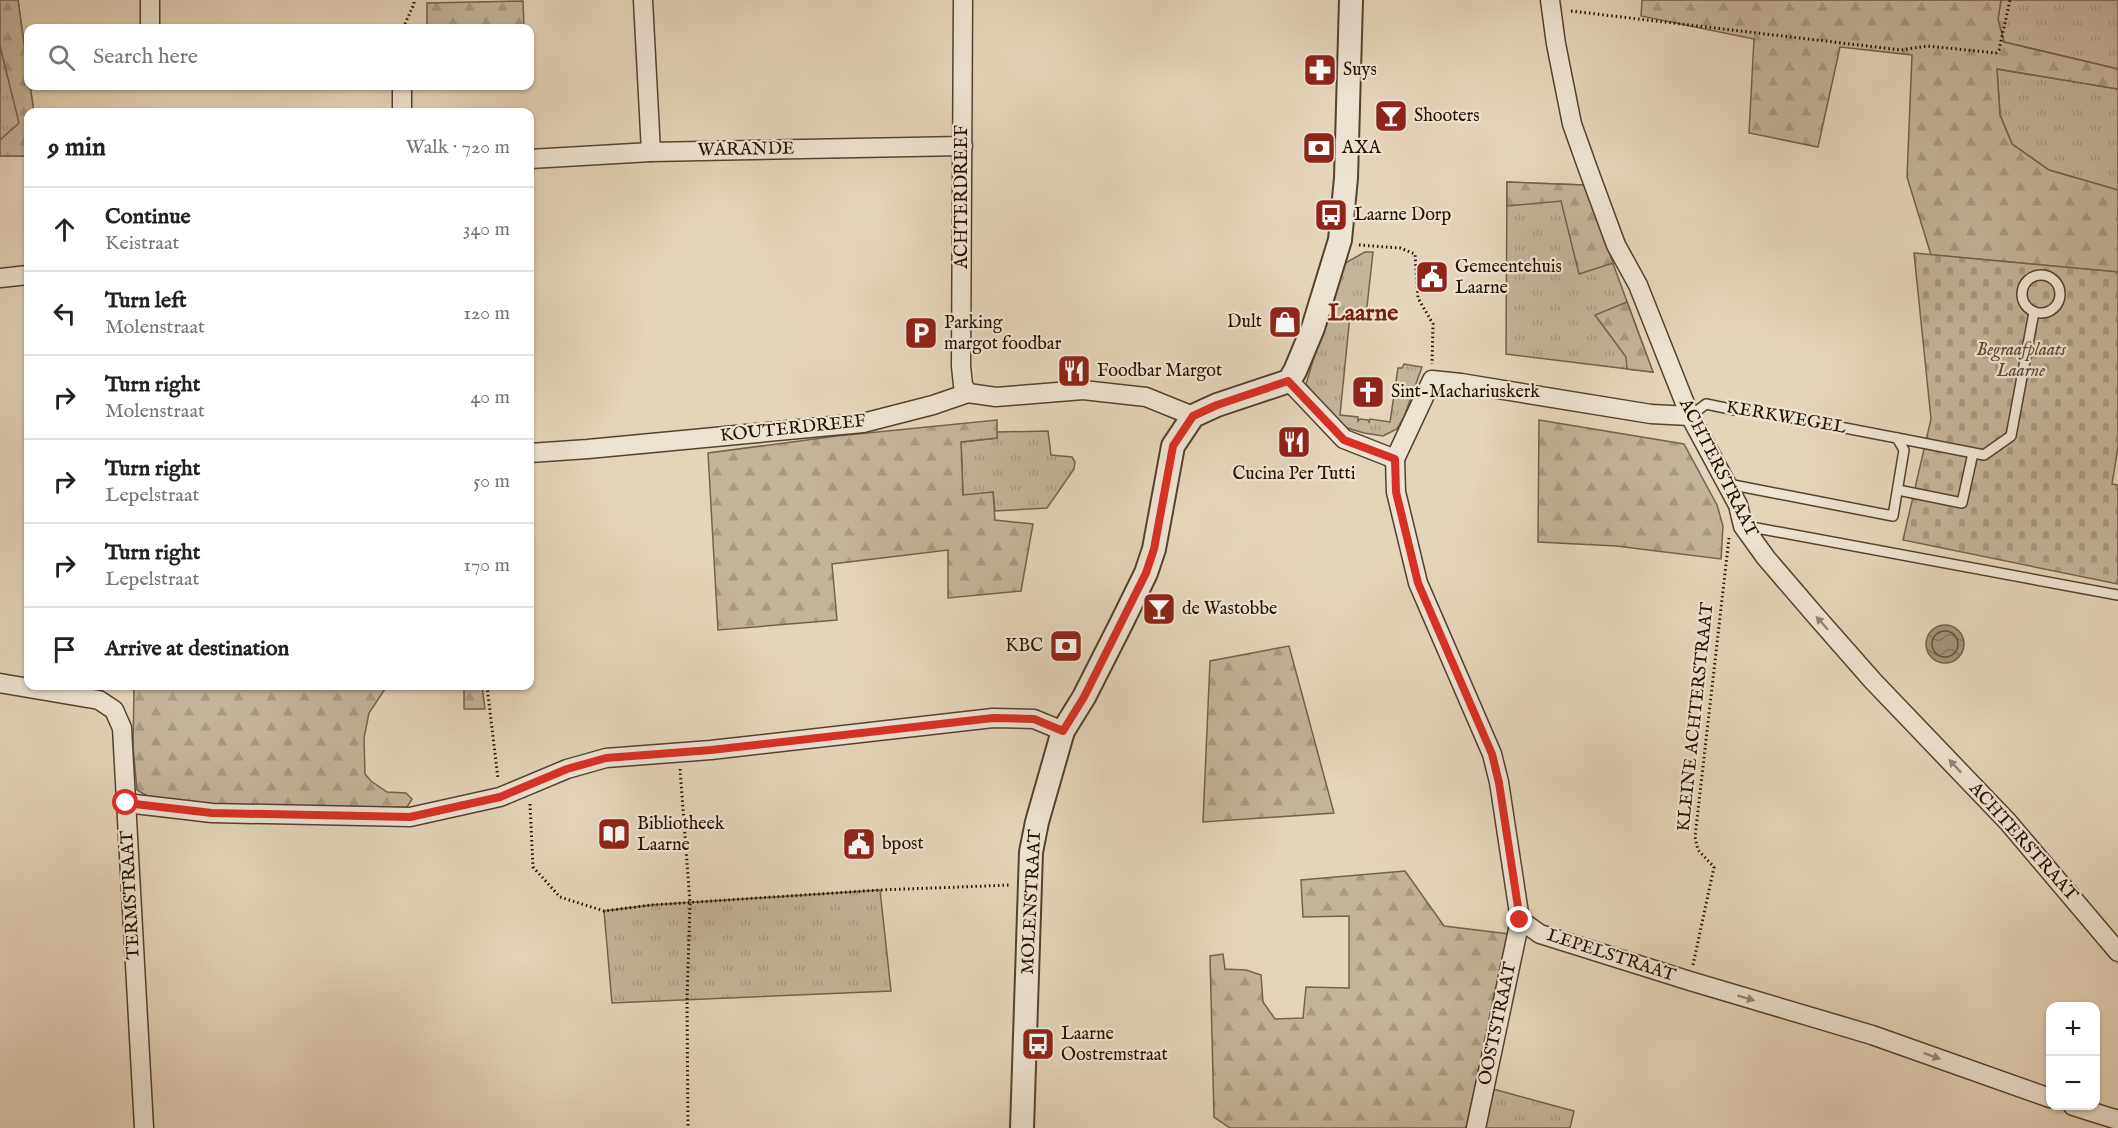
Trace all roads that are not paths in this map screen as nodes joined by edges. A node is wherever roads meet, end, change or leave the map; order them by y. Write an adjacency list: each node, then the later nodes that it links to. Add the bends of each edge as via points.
1 (150, 0): 6 (street)
2 (643, 0): 10 (street)
3 (963, 0): 9 (street, ACHTERDREEF)
4 (1351, 0): 15 (street, via 1346,178 1340,240 1313,328)
5 (1551, 6): 18 (street, ACHTERSTRAAT, via 1572,124 1616,244 1638,285)
6 (150, 24)
7 (402, 90): 8 (street)
8 (402, 108)
9 (963, 146): 10 (street, WARANDE); 16 (street, ACHTERDREEF, via 961,366)
10 (651, 152): 11 (street, WARANDE)
11 (534, 159)
12 (24, 275): 13 (street)
13 (0, 278)
14 (2034, 312): 14 (lane, via 2046,313 2059,300 2059,288 2046,275 2033,277 2021,291 2024,304); 21 (lane, via 2011,436 1984,455)
15 (1288, 381): 17 (street); 22 (street, via 1344,440)
16 (968, 393): 17 (street, KOUTERDREEF, via 996,397 1083,390 1146,397); 20 (street, KOUTERDREEF, via 863,423)
17 (1193, 416): 31 (street, MOLENSTRAAT, via 1173,446 1146,573)
18 (1690, 416): 19 (lane, KERKWEGEL, via 1706,404 1735,410 1746,408); 22 (street, KERKWEGEL, via 1651,414 1432,380); 23 (street, ACHTERSTRAAT)
19 (1897, 438): 21 (lane, KERKWEGEL); 24 (lane, via 1904,450)
20 (534, 453)
21 (1973, 453): 24 (lane, via 1962,503)
22 (1395, 459): 33 (street, via 1396,492 1418,583 1492,754)
23 (1728, 484): 24 (lane, via 1893,516); 25 (street, ACHTERSTRAAT)
24 (1898, 489)
25 (1743, 526): 26 (lane); 34 (street, ACHTERSTRAAT, one-way to 25, via 2008,822 1822,624)
26 (2118, 595)
27 (0, 682): 28 (street, TERMSTRAAT)
28 (24, 685)
29 (74, 690): 30 (street, TERMSTRAAT)
30 (102, 693): 32 (street, TERMSTRAAT, via 123,728)
31 (1063, 731): 32 (street, via 1034,719 993,718 606,758 567,769 500,797 410,817 212,813); 39 (street, MOLENSTRAAT, via 1031,852)
32 (126, 803): 38 (street, TERMSTRAAT)
33 (1520, 920): 35 (street, LEPELSTRAAT, one-way to 35, via 1540,934 1872,1035); 40 (street, OOSTSTRAAT)
34 (2118, 952)
35 (2046, 1097)
36 (2086, 1110): 37 (street)
37 (2118, 1120)
38 (144, 1128)
39 (1022, 1128)
40 (1476, 1128)

